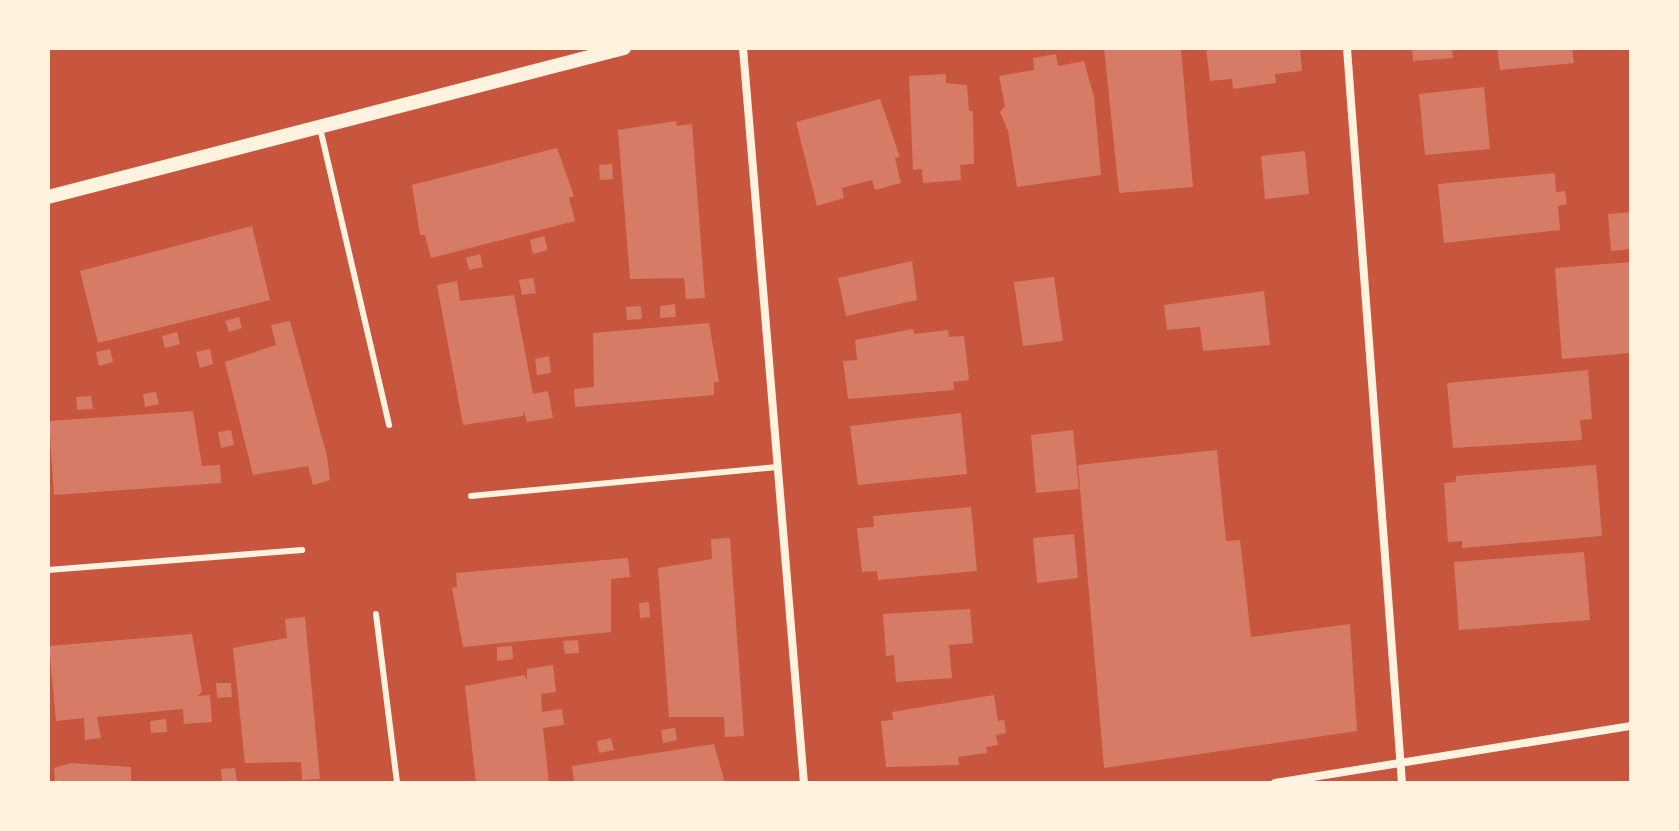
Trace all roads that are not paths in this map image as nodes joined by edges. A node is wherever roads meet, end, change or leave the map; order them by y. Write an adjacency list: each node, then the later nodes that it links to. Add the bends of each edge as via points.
1 (624, 48): 4 (street)
2 (743, 48): 7 (street)
3 (1347, 48): 13 (street)
4 (320, 128): 5 (street); 6 (lane)
5 (48, 197)
6 (389, 425)
7 (775, 467): 8 (lane); 15 (street)
8 (471, 496)
9 (302, 550): 10 (lane)
10 (48, 570)
11 (376, 614): 14 (lane)
12 (1631, 726): 13 (street)
13 (1401, 763): 16 (street); 17 (street)
14 (397, 783)
15 (804, 783)
16 (1275, 783)
17 (1402, 783)

